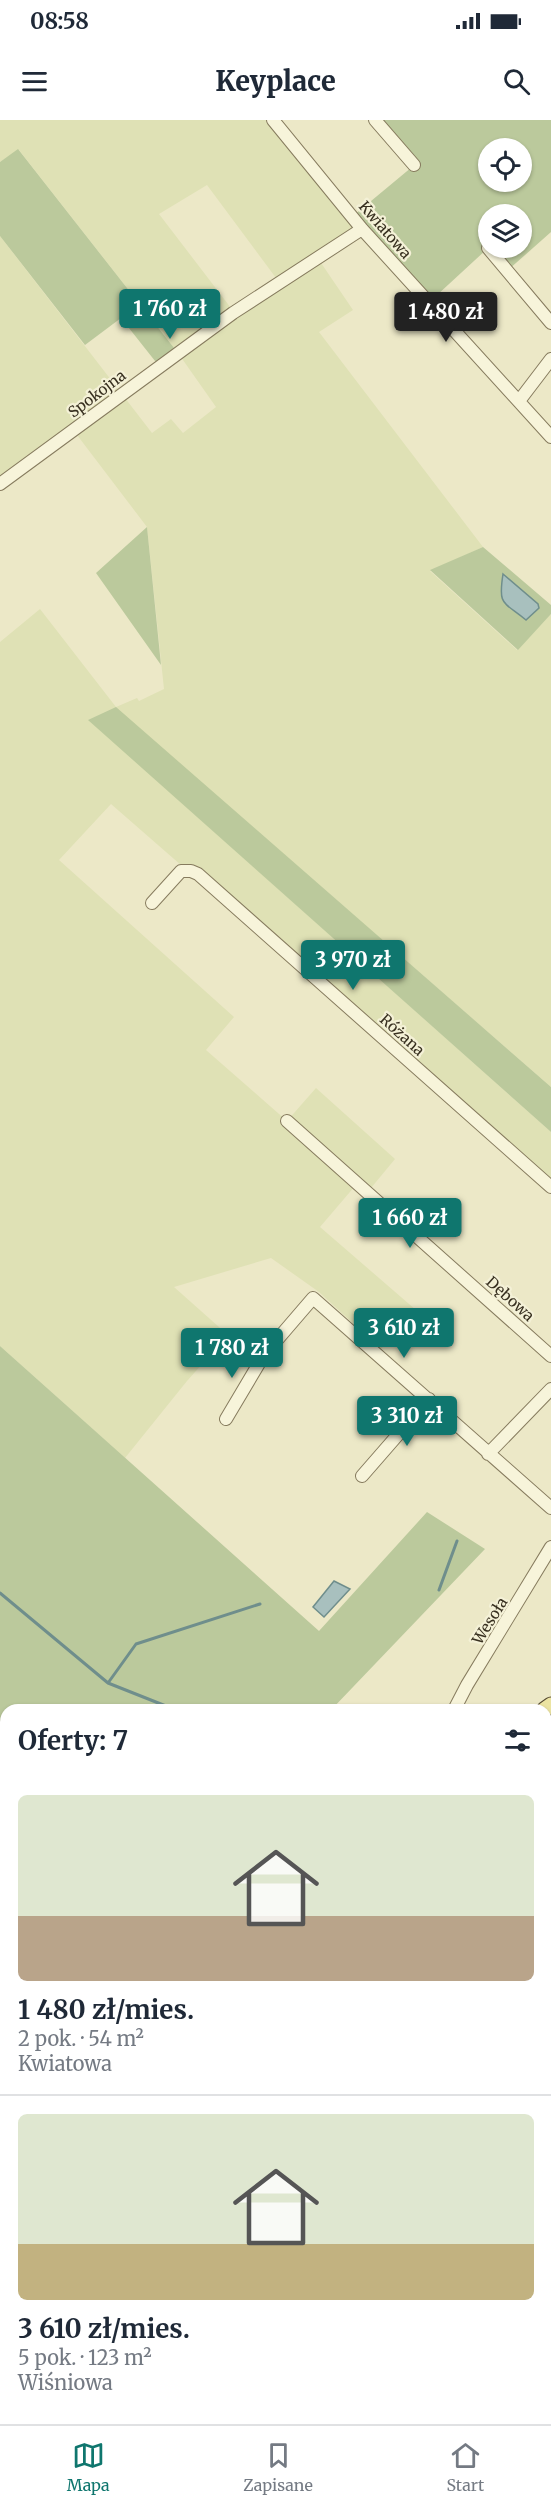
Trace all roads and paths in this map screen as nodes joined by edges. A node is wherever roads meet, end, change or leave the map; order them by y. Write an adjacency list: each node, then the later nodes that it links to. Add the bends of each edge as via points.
1 (273, 120): 4 (street, Kwiatowa)
2 (375, 120): 3 (street)
3 (414, 165)
4 (362, 229): 8 (street, Kwiatowa); 10 (street, Spokojna, via 233,313)
5 (496, 258): 6 (street)
6 (551, 323)
7 (551, 359): 8 (street)
8 (519, 401): 9 (street, Kwiatowa)
9 (551, 437)
10 (0, 484)
11 (152, 903): 13 (street, Różana, via 181,872 198,874)
12 (287, 1121): 14 (street, Dębowa)
13 (551, 1187)
14 (551, 1356)
15 (551, 1389): 18 (street)
16 (429, 1399): 17 (street, via 313,1298 264,1355); 18 (street); 19 (street)
17 (226, 1419)
18 (488, 1454): 20 (street)
19 (362, 1476)
20 (551, 1508)
21 (551, 1547): 22 (street, Wesoła)
22 (458, 1704)

